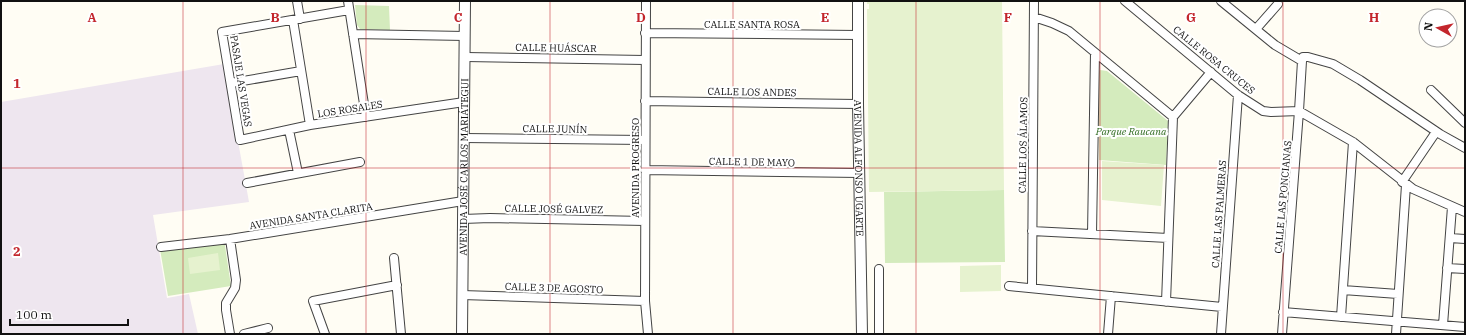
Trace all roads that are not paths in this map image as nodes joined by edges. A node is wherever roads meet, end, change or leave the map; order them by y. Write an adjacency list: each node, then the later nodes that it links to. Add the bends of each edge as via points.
1 (297, 1): 12 (street)
2 (348, 1): 10 (street)
3 (465, 1): 17 (street, AVENIDA JOSÉ CARLOS MARIÁTEGUI)
4 (646, 1): 14 (street, AVENIDA PROGRESO)
5 (858, 1): 16 (street, AVENIDA ALFONSO UGARTE)
6 (1034, 1): 11 (street, CALLE LOS ÁLAMOS)
7 (1125, 1): 23 (street, CALLE ROSA CRUCES)
8 (1222, 1): 13 (street)
9 (1278, 4): 13 (street)
10 (349, 10): 12 (street, PASAJE LAS VEGAS); 15 (street)
11 (1034, 17): 18 (street, via 1069,31); 53 (street, CALLE LOS ÁLAMOS)
12 (297, 19): 22 (street); 24 (street, PASAJE LAS VEGAS, via 222,32)
13 (1256, 29): 21 (street, via 1275,45)
14 (645, 33): 16 (street, CALLE SANTA ROSA); 20 (street, AVENIDA PROGRESO)
15 (353, 34): 17 (street); 31 (street)
16 (858, 35): 29 (street, AVENIDA ALFONSO UGARTE)
17 (465, 36): 19 (street, AVENIDA JOSÉ CARLOS MARIÁTEGUI)
18 (1095, 53): 32 (street); 54 (street)
19 (466, 57): 20 (street, CALLE HUÁSCAR); 28 (street, AVENIDA JOSÉ CARLOS MARIÁTEGUI)
20 (645, 60): 27 (street, AVENIDA PROGRESO)
21 (1302, 61): 30 (street, CALLE LAS PONCIANAS); 36 (street, via 1303,57 1308,57 1333,64)
22 (301, 71): 24 (street); 34 (street)
23 (1211, 72): 26 (street, CALLE ROSA CRUCES); 32 (street)
24 (231, 83): 38 (street, PASAJE LAS VEGAS)
25 (1431, 90): 33 (street)
26 (1238, 95): 30 (street, CALLE ROSA CRUCES, via 1266,112); 73 (street, CALLE LAS PALMERAS)
27 (645, 101): 29 (street, CALLE LOS ANDES); 39 (street, AVENIDA PROGRESO)
28 (464, 102): 31 (street, LOS ROSALES); 37 (street, AVENIDA JOSÉ CARLOS MARIÁTEGUI)
29 (858, 104): 45 (street, AVENIDA ALFONSO UGARTE)
30 (1299, 111): 40 (street); 74 (street, CALLE LAS PONCIANAS)
31 (366, 117): 34 (street, LOS ROSALES)
32 (1173, 117): 55 (street)
33 (1465, 123)
34 (310, 125): 35 (street, LOS ROSALES)
35 (289, 130): 38 (street, LOS ROSALES); 44 (street)
36 (1436, 132): 41 (street); 47 (street)
37 (464, 138): 39 (street, CALLE JUNÍN); 48 (street, AVENIDA JOSÉ CARLOS MARIÁTEGUI)
38 (240, 140)
39 (645, 140): 43 (street, AVENIDA PROGRESO)
40 (1353, 142): 47 (street); 67 (street)
41 (1465, 148)
42 (360, 162): 44 (street)
43 (645, 170): 45 (street, CALLE 1 DE MAYO); 52 (street, AVENIDA PROGRESO)
44 (298, 173): 46 (street)
45 (860, 173): 86 (street, AVENIDA ALFONSO UGARTE)
46 (247, 183)
47 (1404, 183): 49 (street); 68 (street)
48 (464, 201): 51 (street, AVENIDA JOSÉ CARLOS MARIÁTEGUI); 57 (street, AVENIDA SANTA CLARITA)
49 (1452, 208): 50 (street); 56 (street)
50 (1465, 212)
51 (463, 219): 52 (street, CALLE JOSÉ GALVEZ); 69 (street, AVENIDA JOSÉ CARLOS MARIÁTEGUI)
52 (645, 221): 71 (street, AVENIDA PROGRESO)
53 (1032, 231): 54 (street); 66 (street, CALLE LOS ÁLAMOS)
54 (1092, 234): 55 (street)
55 (1168, 238): 72 (street)
56 (1450, 238): 58 (street); 61 (street)
57 (230, 239): 59 (street, AVENIDA SANTA CLARITA); 80 (street, via 236,280 235,288 226,303)
58 (1465, 239)
59 (161, 246)
60 (394, 258): 64 (street)
61 (1447, 268): 63 (street); 77 (street)
62 (879, 269): 87 (street)
63 (1465, 269)
64 (397, 286): 82 (street, via 313,301); 83 (street)
65 (1009, 286): 66 (street)
66 (1032, 288): 70 (street)
67 (1343, 290): 68 (street); 75 (street)
68 (1398, 294): 76 (street)
69 (462, 295): 71 (street, CALLE 3 DE AGOSTO); 84 (street, AVENIDA JOSÉ CARLOS MARIÁTEGUI)
70 (1111, 296): 72 (street); 88 (street)
71 (645, 301): 85 (street, AVENIDA PROGRESO)
72 (1166, 302): 73 (street)
73 (1222, 307): 89 (street, CALLE LAS PALMERAS)
74 (1283, 312): 75 (street); 90 (street, CALLE LAS PONCIANAS)
75 (1341, 317): 76 (street)
76 (1396, 321): 77 (street); 91 (street)
77 (1443, 325): 78 (street)
78 (1465, 327)
79 (268, 328): 81 (street)
80 (230, 334)
81 (244, 334)
82 (325, 334)
83 (401, 334)
84 (462, 334)
85 (648, 334)
86 (862, 334)
87 (879, 334)
88 (1108, 334)
89 (1221, 334)
90 (1282, 334)
91 (1396, 334)

